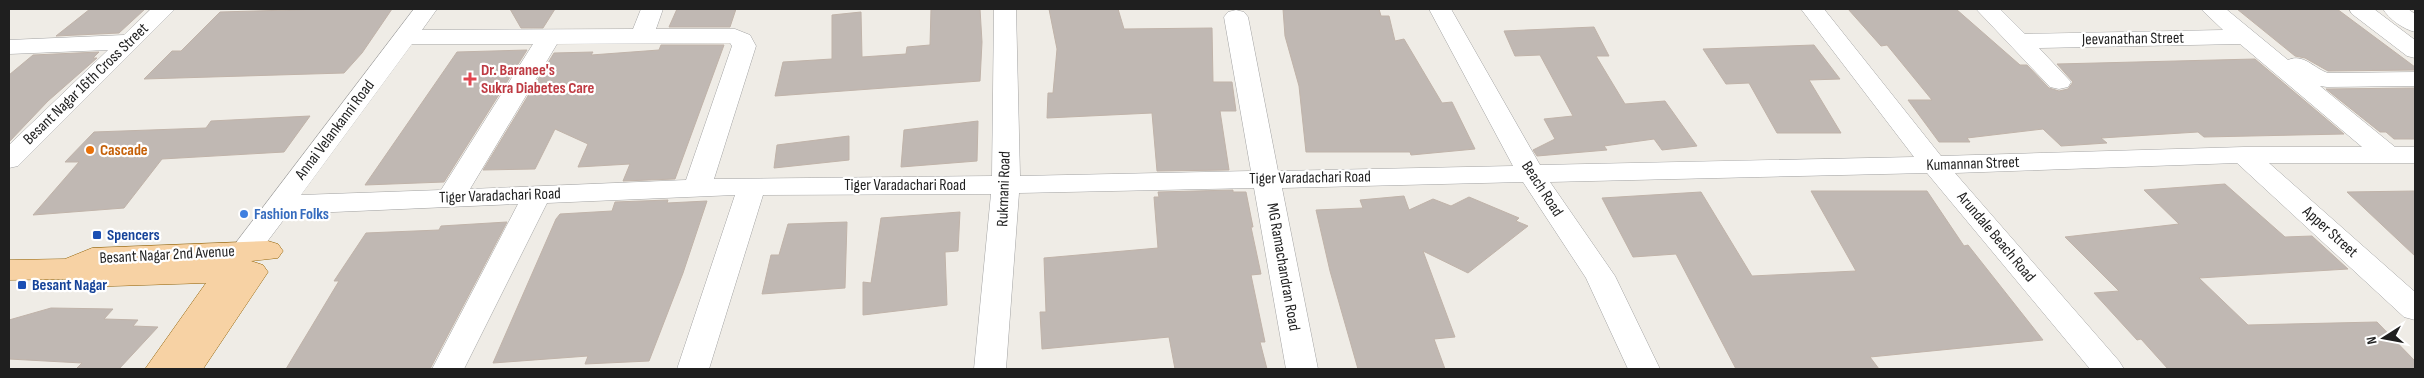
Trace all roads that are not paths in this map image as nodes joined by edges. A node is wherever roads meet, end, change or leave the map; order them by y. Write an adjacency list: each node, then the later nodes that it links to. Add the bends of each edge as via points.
1 (164, 9): 20 (street, Besant Nagar 16th Cross Street)
2 (426, 9): 16 (street, Annai Velankanni Road)
3 (440, 9): 16 (street, Annai Velankanni Road)
4 (652, 9): 15 (street)
5 (1005, 9): 32 (street, Rukmani Road)
6 (1440, 9): 30 (street, Beach Road)
7 (1812, 9): 29 (street, Arundale Beach Road)
8 (1987, 9): 19 (street)
9 (2212, 9): 18 (street)
10 (2230, 9): 23 (street, via 2319,79)
11 (2360, 9): 22 (street)
12 (2394, 9): 14 (street)
13 (1236, 17): 31 (street, MG Ramachandran Road)
14 (2415, 25)
15 (642, 35): 17 (street); 34 (street, via 735,36 742,40 744,46)
16 (412, 37): 17 (street); 37 (street, Annai Velankanni Road)
17 (549, 37): 36 (street)
18 (2245, 37): 19 (street, Jeevanathan Street); 27 (street)
19 (2020, 41): 24 (street)
20 (130, 42): 21 (street); 28 (street, Besant Nagar 16th Cross Street)
21 (9, 47)
22 (2415, 51)
23 (2415, 79)
24 (2059, 82)
25 (2415, 87): 27 (street, via 2333,88 2329,91)
26 (2244, 155): 27 (street, Kumannan Street); 29 (street, Kumannan Street); 40 (street, Apper Street)
27 (2401, 155)
28 (9, 160)
29 (1934, 165): 30 (street, Kumannan Street); 48 (street, Arundale Beach Road)
30 (1531, 174): 31 (street, Tiger Varadachari Road); 47 (street, Beach Road, via 1600,276)
31 (1268, 179): 32 (street, Tiger Varadachari Road); 46 (street, MG Ramachandran Road)
32 (1006, 185): 33 (street, Tiger Varadachari Road); 45 (street, Rukmani Road)
33 (752, 186): 34 (street, Tiger Varadachari Road); 44 (street)
34 (697, 188): 35 (street, Tiger Varadachari Road)
35 (537, 195): 36 (street, Tiger Varadachari Road); 43 (street)
36 (450, 198): 37 (street, Tiger Varadachari Road)
37 (292, 204): 38 (street, Annai Velankanni Road)
38 (248, 262): 39 (main road, via 77,278 70,269); 41 (main road); 42 (main road)
39 (9, 270)
40 (2415, 309)
41 (161, 369)
42 (186, 369)
43 (448, 369)
44 (694, 369)
45 (990, 369)
46 (1302, 369)
47 (1644, 369)
48 (2108, 369)

